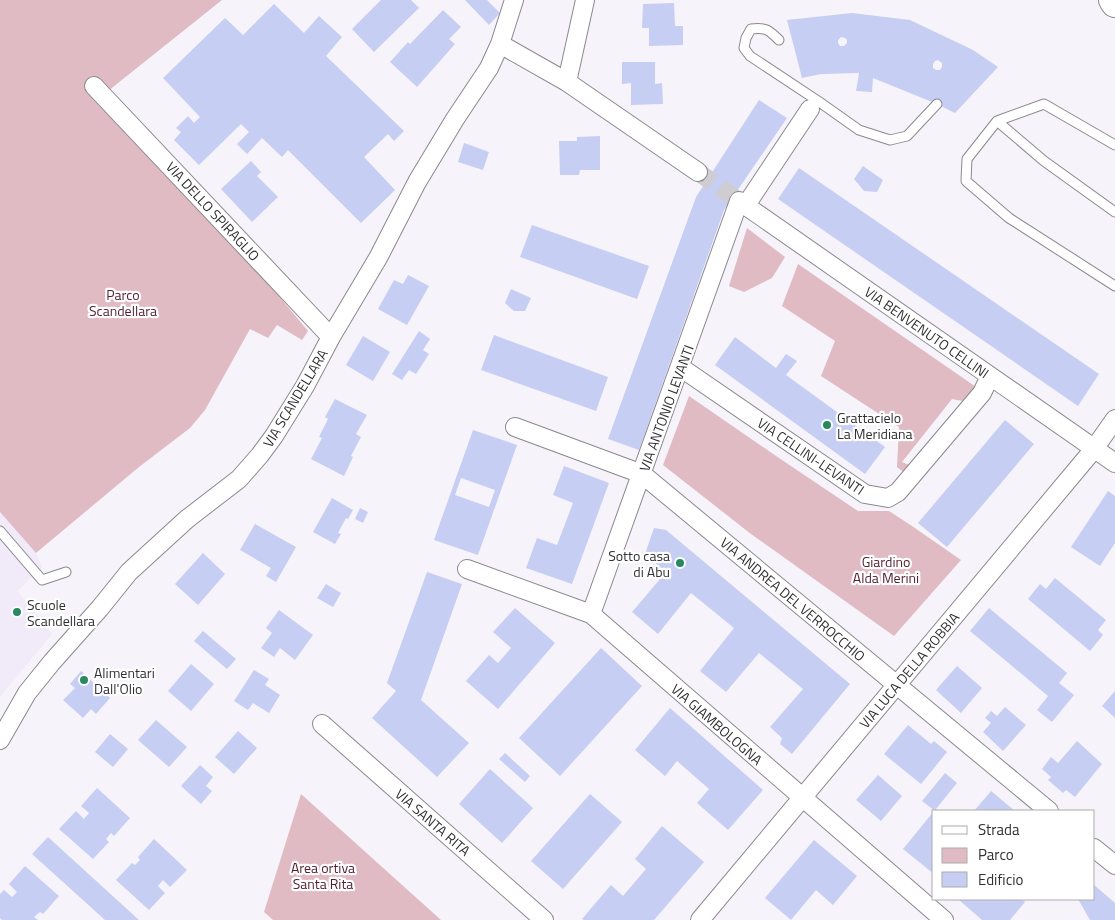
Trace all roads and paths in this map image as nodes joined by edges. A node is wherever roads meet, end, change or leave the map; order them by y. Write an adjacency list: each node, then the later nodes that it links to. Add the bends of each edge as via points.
1 (514, 0): 4 (street, VIA SCANDELLARA)
2 (585, 0): 5 (street)
3 (779, 40): 8 (lane, via 770,30 751,29 744,48)
4 (500, 44): 5 (street); 15 (street, VIA SCANDELLARA, via 489,68 417,182 378,258)
5 (567, 82): 11 (street)
6 (94, 86): 15 (street, VIA DELLO SPIRAGLIO)
7 (937, 104): 8 (lane, via 908,136 890,140 859,130)
8 (814, 105): 12 (street, VIA ANTONIO LEVANTI)
9 (997, 121): 10 (lane, via 1044,104); 13 (lane, via 1044,162); 14 (lane, via 968,159 966,181 1009,218)
10 (1115, 145)
11 (698, 172)
12 (742, 203): 16 (street, VIA ANTONIO LEVANTI); 17 (street, VIA BENVENUTO CELLINI)
13 (1115, 212)
14 (1115, 286)
15 (331, 337): 29 (street, VIA SCANDELLARA, via 305,386 260,456 239,479 129,572 32,687)
16 (680, 367): 17 (street, VIA CELLINI-LEVANTI, via 865,494 888,498 898,492 982,393); 22 (street, VIA ANTONIO LEVANTI)
17 (990, 376): 20 (street, VIA BENVENUTO CELLINI)
18 (1115, 418): 20 (street, VIA LUCA DELLA ROBBIA)
19 (515, 426): 22 (street, VIA ANDREA DEL VERROCCHIO)
20 (1094, 449): 21 (street, VIA BENVENUTO CELLINI); 27 (street, VIA LUCA DELLA ROBBIA)
21 (1115, 463)
22 (642, 474): 26 (street, VIA ANTONIO LEVANTI); 27 (street, VIA ANDREA DEL VERROCCHIO)
23 (0, 531): 25 (lane, via 42,580)
24 (467, 569): 26 (street, VIA GIAMBOLOGNA)
25 (66, 572)
26 (591, 614): 30 (street, VIA GIAMBOLOGNA)
27 (897, 685): 30 (street, VIA LUCA DELLA ROBBIA); 31 (street, VIA ANDREA DEL VERROCCHIO)
28 (322, 724): 34 (street, VIA SANTA RITA)
29 (0, 740)
30 (802, 798): 35 (street, VIA LUCA DELLA ROBBIA); 36 (street, VIA GIAMBOLOGNA)
31 (1048, 810)
32 (1095, 849): 33 (street)
33 (1115, 866)
34 (544, 920)
35 (700, 920)
36 (944, 920)

